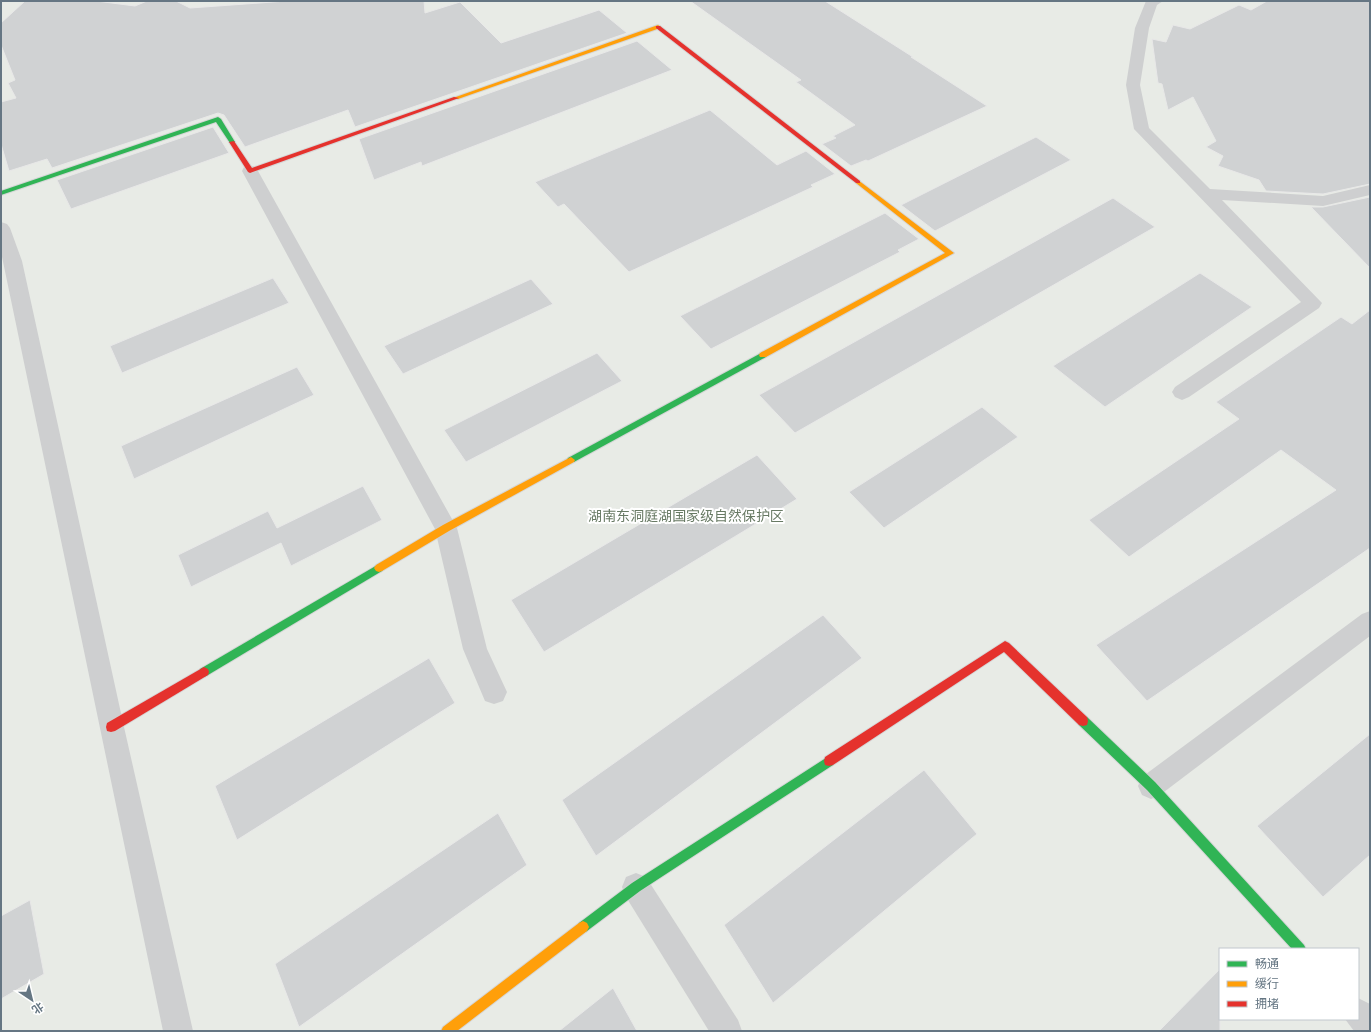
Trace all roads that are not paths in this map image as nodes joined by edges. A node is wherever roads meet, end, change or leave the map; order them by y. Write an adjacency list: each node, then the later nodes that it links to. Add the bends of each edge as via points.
1 (1156, 1): 5 (street, via 1151,4 1142,28 1133,85 1142,129)
2 (250, 171): 4 (street, via 218,119); 8 (street); 8 (street, via 659,27 950,253)
3 (1370, 190): 5 (street, via 1323,201)
4 (1, 193)
5 (1206, 194): 7 (street, via 1313,302)
6 (1, 228): 11 (street, via 13,261)
7 (1182, 392)
8 (446, 528): 10 (street, via 475,649); 11 (street)
9 (1370, 622): 12 (street)
10 (494, 692)
11 (110, 726): 17 (street)
12 (1151, 786): 13 (street, via 1005,646); 14 (street)
13 (636, 887): 18 (street); 19 (street)
14 (1299, 948)
15 (1359, 1014): 16 (street)
16 (1370, 1026)
17 (178, 1031)
18 (447, 1031)
19 (727, 1031)

